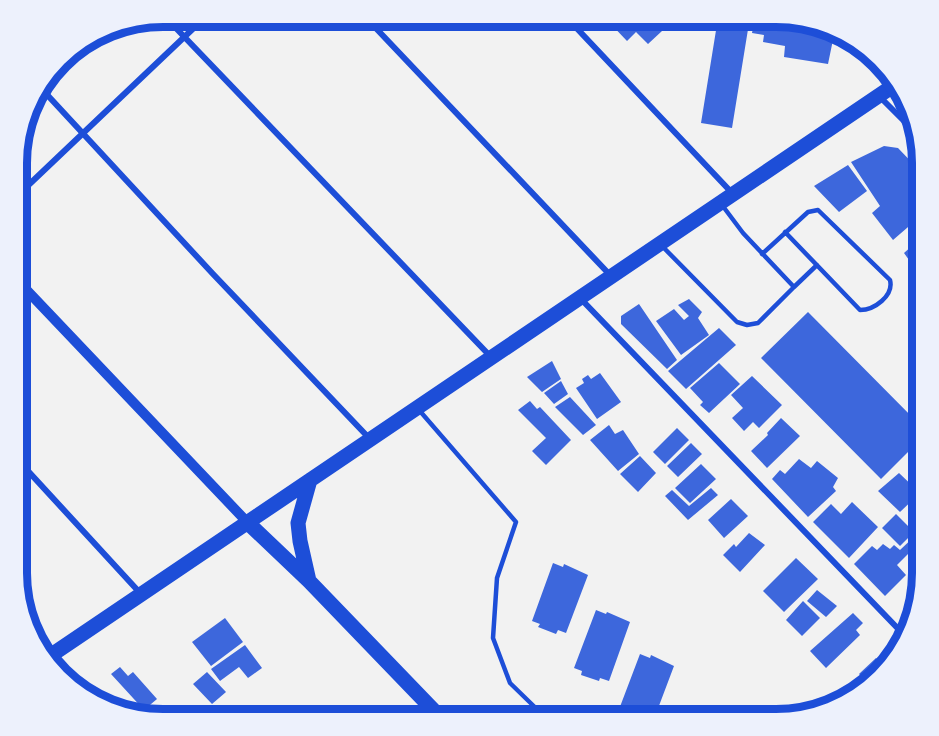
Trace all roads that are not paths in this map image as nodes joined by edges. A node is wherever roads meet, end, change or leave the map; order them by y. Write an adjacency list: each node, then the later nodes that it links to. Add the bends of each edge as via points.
1 (175, 27): 5 (street)
2 (195, 27): 5 (street)
3 (376, 27): 17 (street)
4 (575, 27): 12 (street)
5 (184, 38): 10 (street); 21 (street)
6 (890, 88): 8 (main road)
7 (46, 94): 10 (street)
8 (879, 96): 9 (street); 12 (main road)
9 (906, 123)
10 (83, 134): 11 (street); 23 (street)
11 (27, 187)
12 (727, 199): 14 (main road); 15 (lane, via 743,233)
13 (785, 232): 15 (lane); 16 (lane); 16 (lane, via 808,212 818,210 892,286 873,308 860,310)
14 (660, 244): 17 (main road); 18 (lane, via 737,322 758,323)
15 (762, 254): 18 (lane)
16 (817, 265): 18 (lane)
17 (612, 277): 20 (main road)
18 (794, 287)
19 (27, 290): 26 (street)
20 (580, 298): 21 (main road); 29 (street)
21 (492, 358): 22 (main road)
22 (418, 408): 23 (main road); 32 (lane, via 516,522 497,578 493,638 510,683)
23 (370, 440): 25 (main road)
24 (27, 470): 28 (street)
25 (310, 480): 26 (main road); 27 (main road, via 298,522)
26 (248, 522): 27 (main road); 28 (main road)
27 (309, 580): 31 (main road)
28 (141, 595): 30 (main road)
29 (899, 630)
30 (54, 654)
31 (432, 709)
32 (537, 709)

